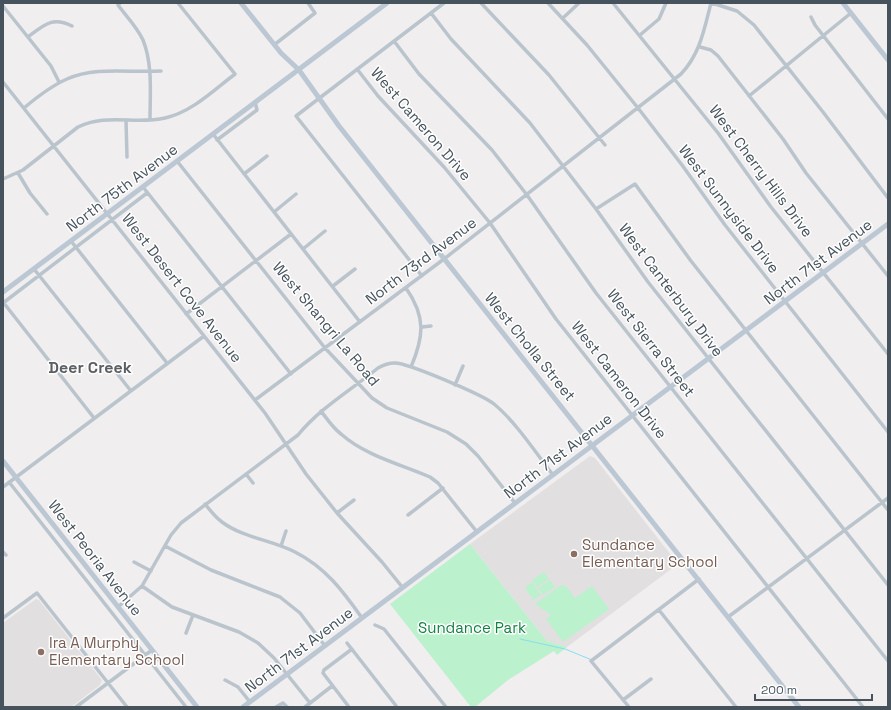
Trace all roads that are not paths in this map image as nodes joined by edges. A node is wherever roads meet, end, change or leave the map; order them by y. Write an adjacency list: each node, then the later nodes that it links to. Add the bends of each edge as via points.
1 (178, 3): 42 (street, via 235,74 187,110 166,118)
2 (241, 3): 24 (street, West Cholla Street)
3 (308, 3): 24 (street, via 315,13)
4 (387, 3): 29 (street, North 75th Avenue)
5 (444, 3): 15 (street)
6 (481, 3): 44 (street, via 549,75)
7 (548, 3): 18 (street, West Sunnyside Drive)
8 (579, 3): 18 (street)
9 (613, 3): 20 (street, West Cherry Hills Drive)
10 (666, 3): 20 (street, via 659,19)
11 (712, 3): 25 (street, North 73rd Avenue); 27 (street, via 731,8 748,20)
12 (843, 3): 16 (street)
13 (119, 4): 31 (street, via 142,40)
14 (3, 6): 22 (street)
15 (431, 13): 23 (street); 51 (street, West Canterbury Drive, via 451,39 526,118)
16 (851, 14): 21 (street); 26 (street)
17 (811, 17): 21 (street)
18 (563, 18): 39 (street, West Sunnyside Drive)
19 (72, 26): 22 (street, via 60,21 53,22 42,26)
20 (640, 35): 32 (street, West Cherry Hills Drive)
21 (823, 36): 27 (street); 40 (street)
22 (28, 37): 34 (street, via 54,70)
23 (394, 41): 28 (street); 58 (street, West Sierra Street, via 419,74 492,150)
24 (274, 46): 29 (street, West Cholla Street)
25 (700, 47): 32 (street, North 73rd Avenue, via 691,63); 35 (street, via 714,52)
26 (888, 60)
27 (787, 67): 35 (street); 59 (street)
28 (357, 69): 36 (street); 65 (street, West Cameron Drive)
29 (299, 70): 36 (street, West Cholla Street); 37 (street, North 75th Avenue)
30 (161, 71): 31 (street)
31 (150, 72): 34 (street, via 97,72 77,75); 42 (street)
32 (675, 79): 39 (street, North 73rd Avenue); 77 (street, West Cherry Hills Drive)
33 (3, 82): 38 (street, West Desert Cove Avenue)
34 (59, 82): 38 (street)
35 (749, 96): 70 (street)
36 (319, 98): 73 (street, West Cholla Street); 79 (street, via 296,116)
37 (255, 102): 43 (street, North 75th Avenue); 45 (street, via 258,110)
38 (24, 108): 47 (street, West Desert Cove Avenue)
39 (638, 108): 44 (street, North 73rd Avenue); 86 (street, West Sunnyside Drive)
40 (888, 119)
41 (126, 120): 42 (street); 47 (street, via 106,119 84,124); 48 (street)
42 (150, 120)
43 (213, 134): 45 (street); 50 (street, North 75th Avenue)
44 (600, 138): 46 (street); 51 (street, North 73rd Avenue)
45 (217, 140): 53 (street)
46 (605, 145)
47 (54, 146): 52 (street); 63 (street, West Desert Cove Avenue)
48 (127, 156)
49 (267, 156): 53 (street)
50 (178, 161): 55 (street, North 75th Avenue); 74 (street, West Shangri La Road)
51 (563, 166): 58 (street, North 73rd Avenue); 60 (street, West Canterbury Drive)
52 (18, 173): 54 (street); 62 (street)
53 (244, 174): 61 (street)
54 (3, 179)
55 (143, 187): 56 (street); 63 (street, North 75th Avenue)
56 (147, 193): 64 (street, North 75th Avenue); 82 (street)
57 (296, 194): 61 (street)
58 (527, 195): 65 (street, North 73rd Avenue); 102 (street, West Sierra Street, via 596,293)
59 (888, 198)
60 (596, 209): 91 (street, via 635,184); 95 (street, West Canterbury Drive, via 643,276)
61 (274, 212): 68 (street)
62 (47, 214)
63 (108, 214): 64 (street, West Desert Cove Avenue); 69 (street, North 75th Avenue)
64 (113, 220): 71 (street, North 75th Avenue); 87 (street, West Desert Cove Avenue)
65 (490, 223): 73 (street, North 73rd Avenue); 106 (street, West Cameron Drive, via 556,319)
66 (888, 224): 70 (street, North 71st Avenue)
67 (325, 231): 72 (street)
68 (291, 234): 72 (street); 74 (street)
69 (71, 241): 71 (street); 75 (street, North 75th Avenue)
70 (862, 244): 77 (street, North 71st Avenue); 80 (street)
71 (76, 248): 78 (street, North 75th Avenue); 96 (street)
72 (303, 249): 81 (street)
73 (444, 259): 79 (street, North 73rd Avenue); 110 (street, West Cholla Street)
74 (257, 260): 82 (street); 93 (street, West Shangri La Road)
75 (34, 269): 78 (street); 84 (street, North 75th Avenue)
76 (355, 269): 81 (street)
77 (823, 272): 86 (street, North 71st Avenue); 94 (street, West Cherry Hills Drive)
78 (39, 275): 85 (street, North 75th Avenue); 103 (street)
79 (422, 276): 83 (street, North 73rd Avenue)
80 (888, 276)
81 (332, 286): 88 (street)
82 (222, 287): 87 (street); 99 (street)
83 (406, 288): 88 (street, North 73rd Avenue); 90 (street, via 417,306)
84 (3, 292)
85 (3, 302): 107 (street)
86 (784, 302): 91 (street, North 71st Avenue); 108 (street, West Sunnyside Drive)
87 (186, 314): 92 (street, West Desert Cove Avenue)
88 (360, 322): 93 (street, North 73rd Avenue)
89 (431, 326): 90 (street)
90 (422, 327): 98 (street, via 419,348)
91 (746, 331): 95 (street, North 71st Avenue); 121 (street)
92 (204, 336): 96 (street); 104 (street, West Desert Cove Avenue)
93 (326, 348): 99 (street, North 73rd Avenue); 100 (street, West Shangri La Road)
94 (888, 354)
95 (708, 359): 102 (street, North 71st Avenue); 127 (street, West Canterbury Drive)
96 (167, 364): 103 (street)
97 (463, 366): 101 (street)
98 (411, 367): 100 (street, via 396,362 387,364); 101 (street)
99 (290, 374): 104 (street, North 73rd Avenue)
100 (358, 384): 105 (street); 122 (street, West Shangri La Road, via 381,405 447,432 466,444)
101 (455, 385): 113 (street, via 494,404)
102 (671, 387): 106 (street, North 71st Avenue); 134 (street, West Sierra Street)
103 (131, 391): 107 (street)
104 (255, 400): 109 (street, West Desert Cove Avenue)
105 (321, 411): 109 (street); 118 (street, via 337,430 353,443 430,477)
106 (632, 416): 110 (street, North 71st Avenue); 140 (street, West Cameron Drive)
107 (94, 418): 114 (street)
108 (888, 432)
109 (287, 443): 112 (street); 125 (street, West Desert Cove Avenue, via 306,474)
110 (592, 445): 113 (street, North 71st Avenue); 137 (street, West Cholla Street)
111 (3, 461): 114 (street, West Peoria Avenue)
112 (246, 474): 116 (street); 123 (street)
113 (553, 475): 122 (street, North 71st Avenue)
114 (16, 477): 115 (street); 142 (street, West Peoria Avenue)
115 (9, 482): 117 (street); 154 (street, West Peoria Avenue)
116 (253, 483)
117 (3, 487)
118 (443, 488): 126 (street); 129 (street)
119 (888, 498): 121 (street)
120 (354, 500): 125 (street)
121 (882, 502): 124 (street); 127 (street)
122 (515, 503): 129 (street, North 71st Avenue)
123 (206, 504): 130 (street, via 177,527); 131 (street, via 218,519 229,527)
124 (888, 510)
125 (337, 513): 141 (street, West Desert Cove Avenue)
126 (408, 515)
127 (844, 530): 134 (street); 138 (street, West Canterbury Drive)
128 (286, 531): 131 (street)
129 (477, 532): 141 (street, North 71st Avenue)
130 (165, 546): 136 (street); 151 (street, via 222,575 280,597 300,613)
131 (281, 546): 147 (street, via 308,559 324,572 338,585)
132 (3, 552): 133 (street)
133 (6, 556)
134 (807, 559): 140 (street); 155 (street, West Sierra Street)
135 (134, 562): 136 (street)
136 (151, 571): 139 (street)
137 (699, 580): 143 (street); 145 (street, West Cholla Street)
138 (888, 585)
139 (142, 586): 142 (street); 144 (street, via 167,604)
140 (768, 587): 145 (street); 178 (street, West Cameron Drive)
141 (403, 588): 147 (street, North 71st Avenue)
142 (118, 607): 153 (street, West Peoria Avenue)
143 (659, 610): 161 (street, via 592,661); 176 (street)
144 (193, 615): 149 (street); 156 (street, via 239,632 258,643)
145 (728, 617): 177 (street, West Cholla Street)
146 (3, 618): 159 (street, via 37,593)
147 (362, 618): 151 (street, North 71st Avenue)
148 (375, 625): 174 (street, via 384,629)
149 (186, 633)
150 (347, 643): 152 (street)
151 (325, 646): 156 (street, North 71st Avenue)
152 (352, 649): 160 (street, via 322,673); 173 (street)
153 (152, 650): 154 (street); 167 (street, West Peoria Avenue)
154 (145, 655): 159 (street); 166 (street, West Peoria Avenue)
155 (888, 661)
156 (288, 674): 162 (street, North 71st Avenue); 163 (street)
157 (651, 679): 161 (street)
158 (225, 680): 162 (street, via 238,687)
159 (108, 683): 164 (street); 165 (street)
160 (332, 686): 163 (street); 172 (street)
161 (623, 700): 175 (street)
162 (250, 702): 168 (street, North 71st Avenue)
163 (310, 703): 171 (street)
164 (76, 707)
165 (127, 707)
166 (186, 707)
167 (197, 707)
168 (243, 707)
169 (276, 707): 170 (street, via 283,703)
170 (287, 707)
171 (305, 707)
172 (349, 707)
173 (397, 707)
174 (445, 707)
175 (628, 707)
176 (736, 707)
177 (799, 707)
178 (863, 707)

